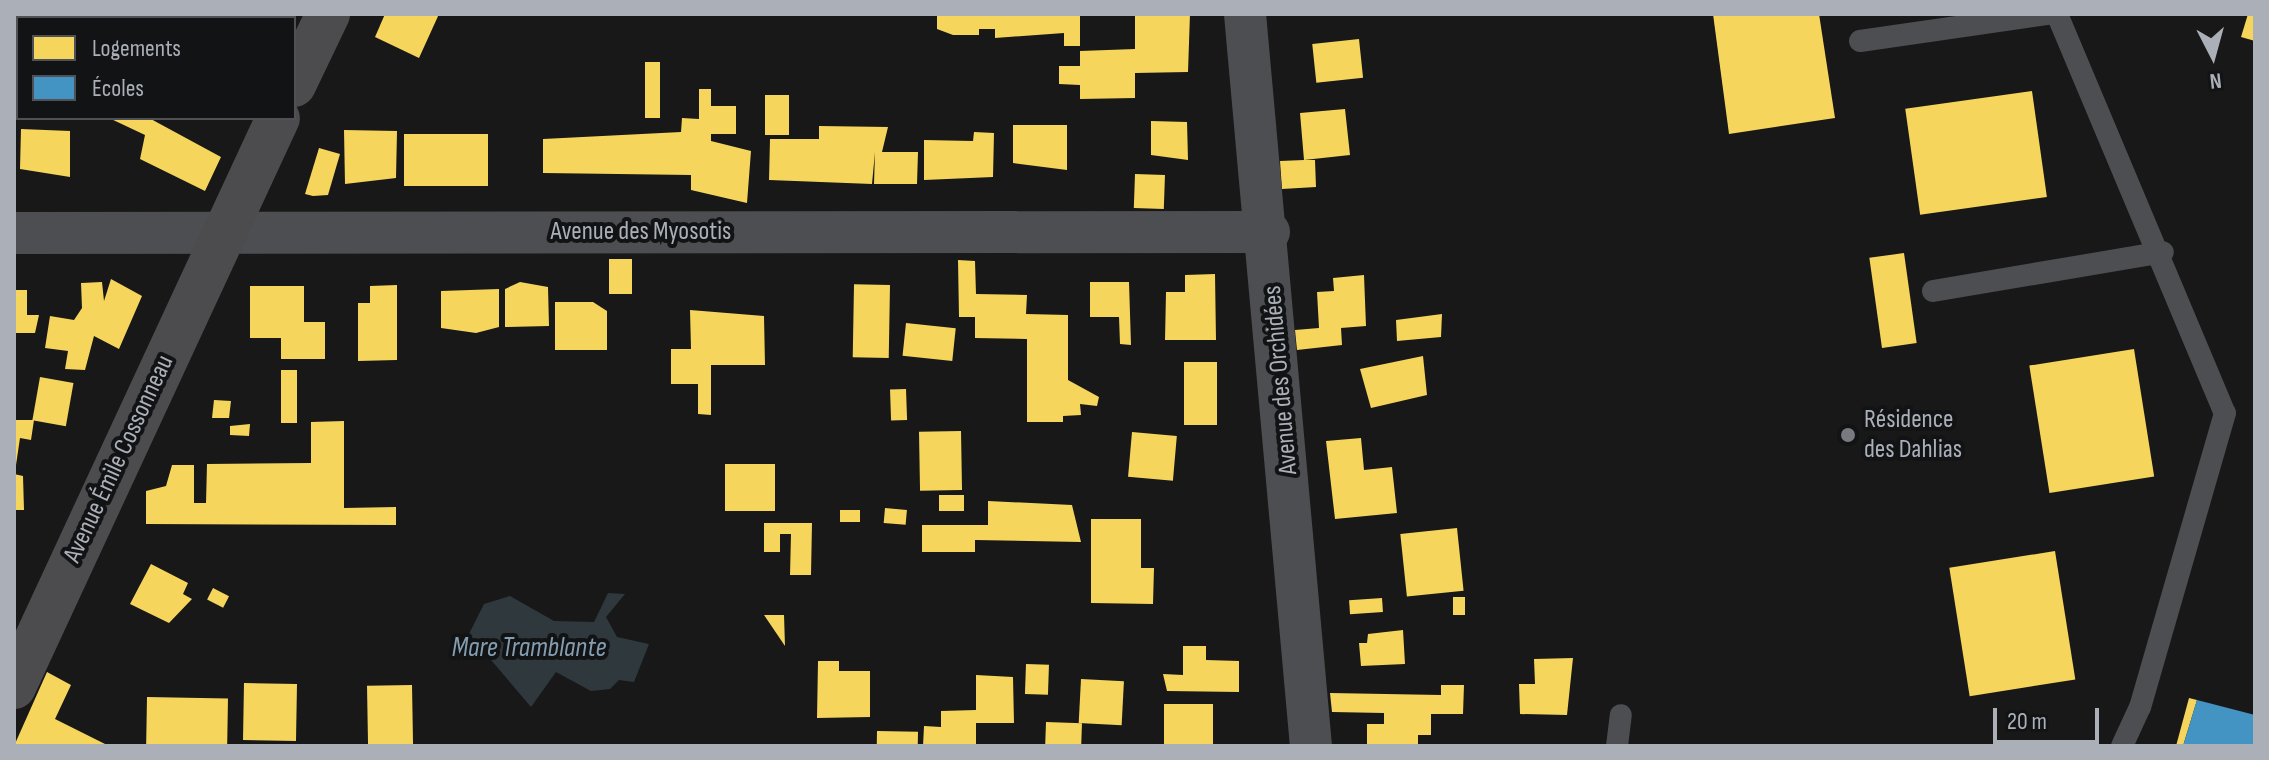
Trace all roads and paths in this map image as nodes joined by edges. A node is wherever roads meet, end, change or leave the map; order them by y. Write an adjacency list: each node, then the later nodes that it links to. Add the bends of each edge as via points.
1 (328, 14): 6 (street)
2 (1245, 14): 9 (street, Avenue des Orchidées)
3 (2048, 14): 5 (lane)
4 (2057, 14): 11 (lane)
5 (1860, 41)
6 (296, 81)
7 (277, 120): 8 (street, Avenue Émile Cossonneau)
8 (225, 231): 9 (street, Avenue des Myosotis); 10 (street, Avenue des Myosotis); 13 (street, Avenue Émile Cossonneau)
9 (1269, 232): 15 (street, Avenue des Orchidées)
10 (14, 233)
11 (2163, 252): 12 (lane); 17 (lane, via 2225,413 2140,707)
12 (1933, 291)
13 (14, 687)
14 (1621, 715): 16 (lane)
15 (1311, 746)
16 (1617, 746)
17 (2122, 746)

